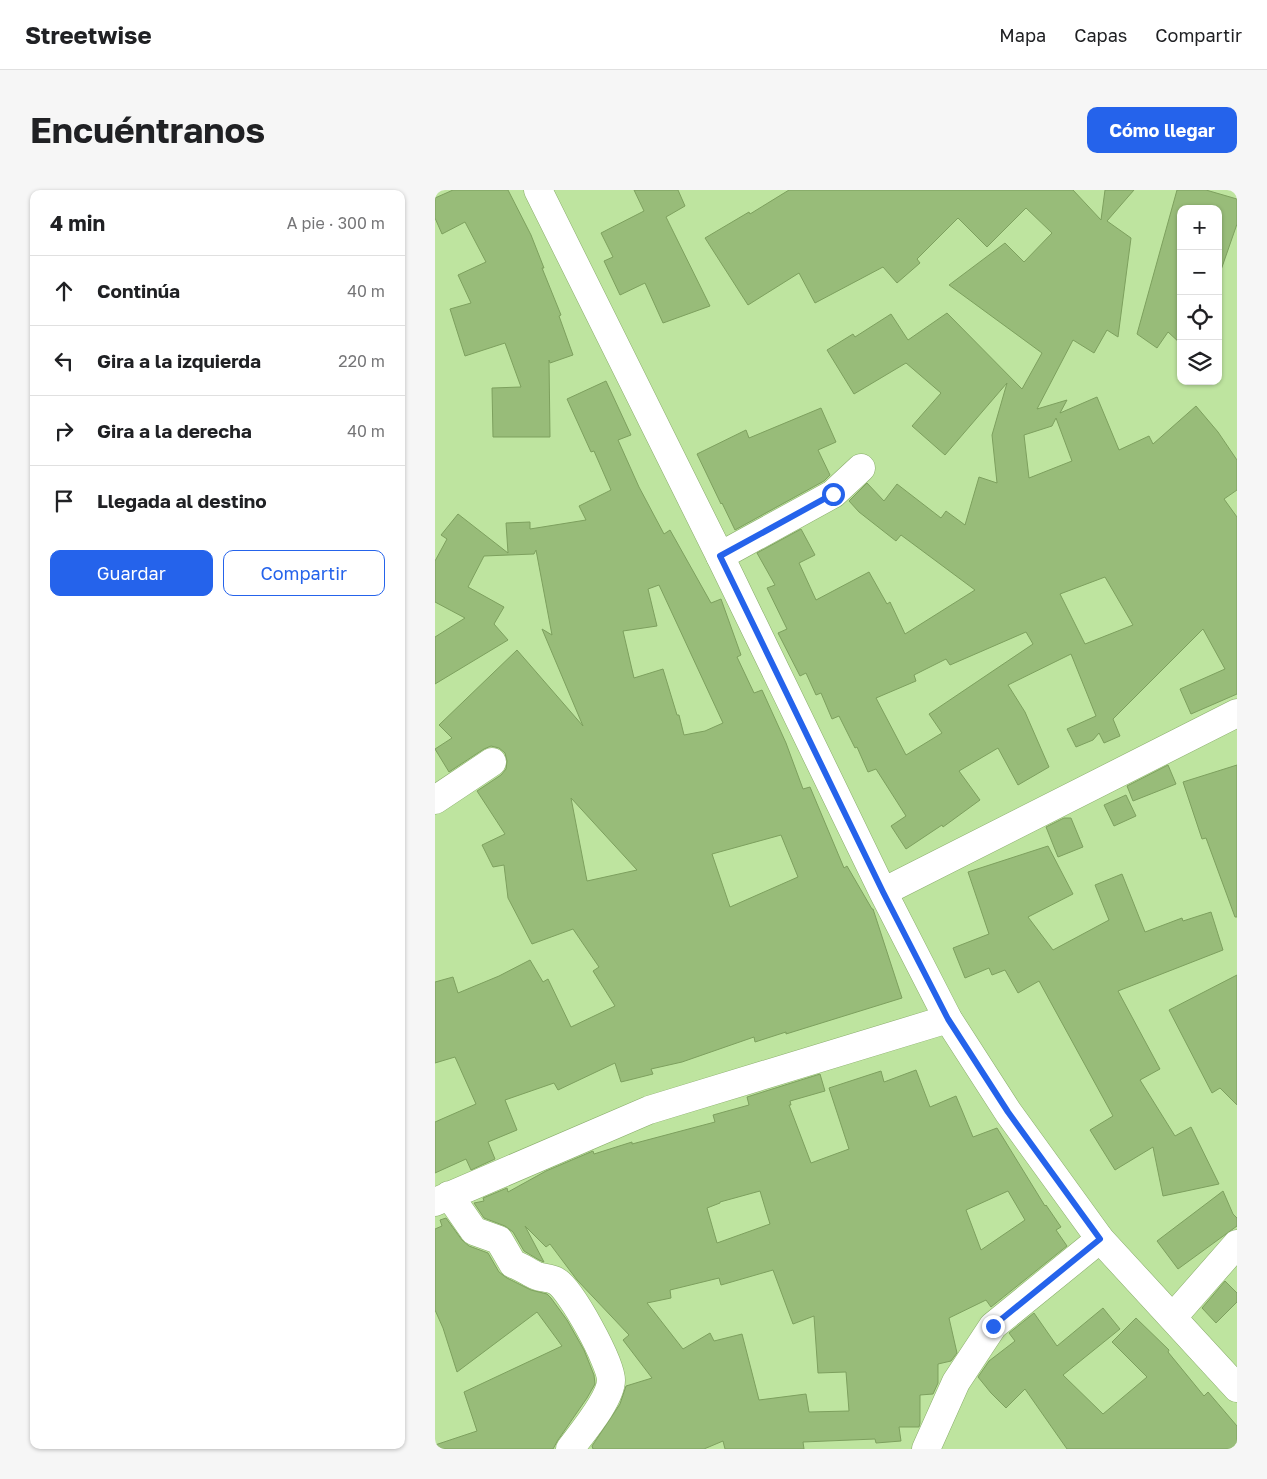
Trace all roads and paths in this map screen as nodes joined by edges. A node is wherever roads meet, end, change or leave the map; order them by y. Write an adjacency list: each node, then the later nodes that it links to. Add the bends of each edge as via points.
1 (537, 190): 3 (street)
2 (861, 468): 3 (street, via 833,494)
3 (720, 556): 7 (street)
4 (1237, 713): 7 (street)
5 (492, 762): 6 (street)
6 (435, 800)
7 (883, 892): 8 (street)
8 (948, 1019): 9 (street, via 649,1110); 10 (street, via 1008,1112)
9 (442, 1199): 14 (street, via 474,1231 499,1240 513,1264 536,1276 556,1281 576,1303 611,1380 605,1400)
10 (1100, 1239): 12 (street); 15 (street, via 993,1326 956,1382)
11 (1237, 1244): 12 (street)
12 (1173, 1317): 13 (street)
13 (1237, 1388)
14 (570, 1449)
15 (926, 1449)

